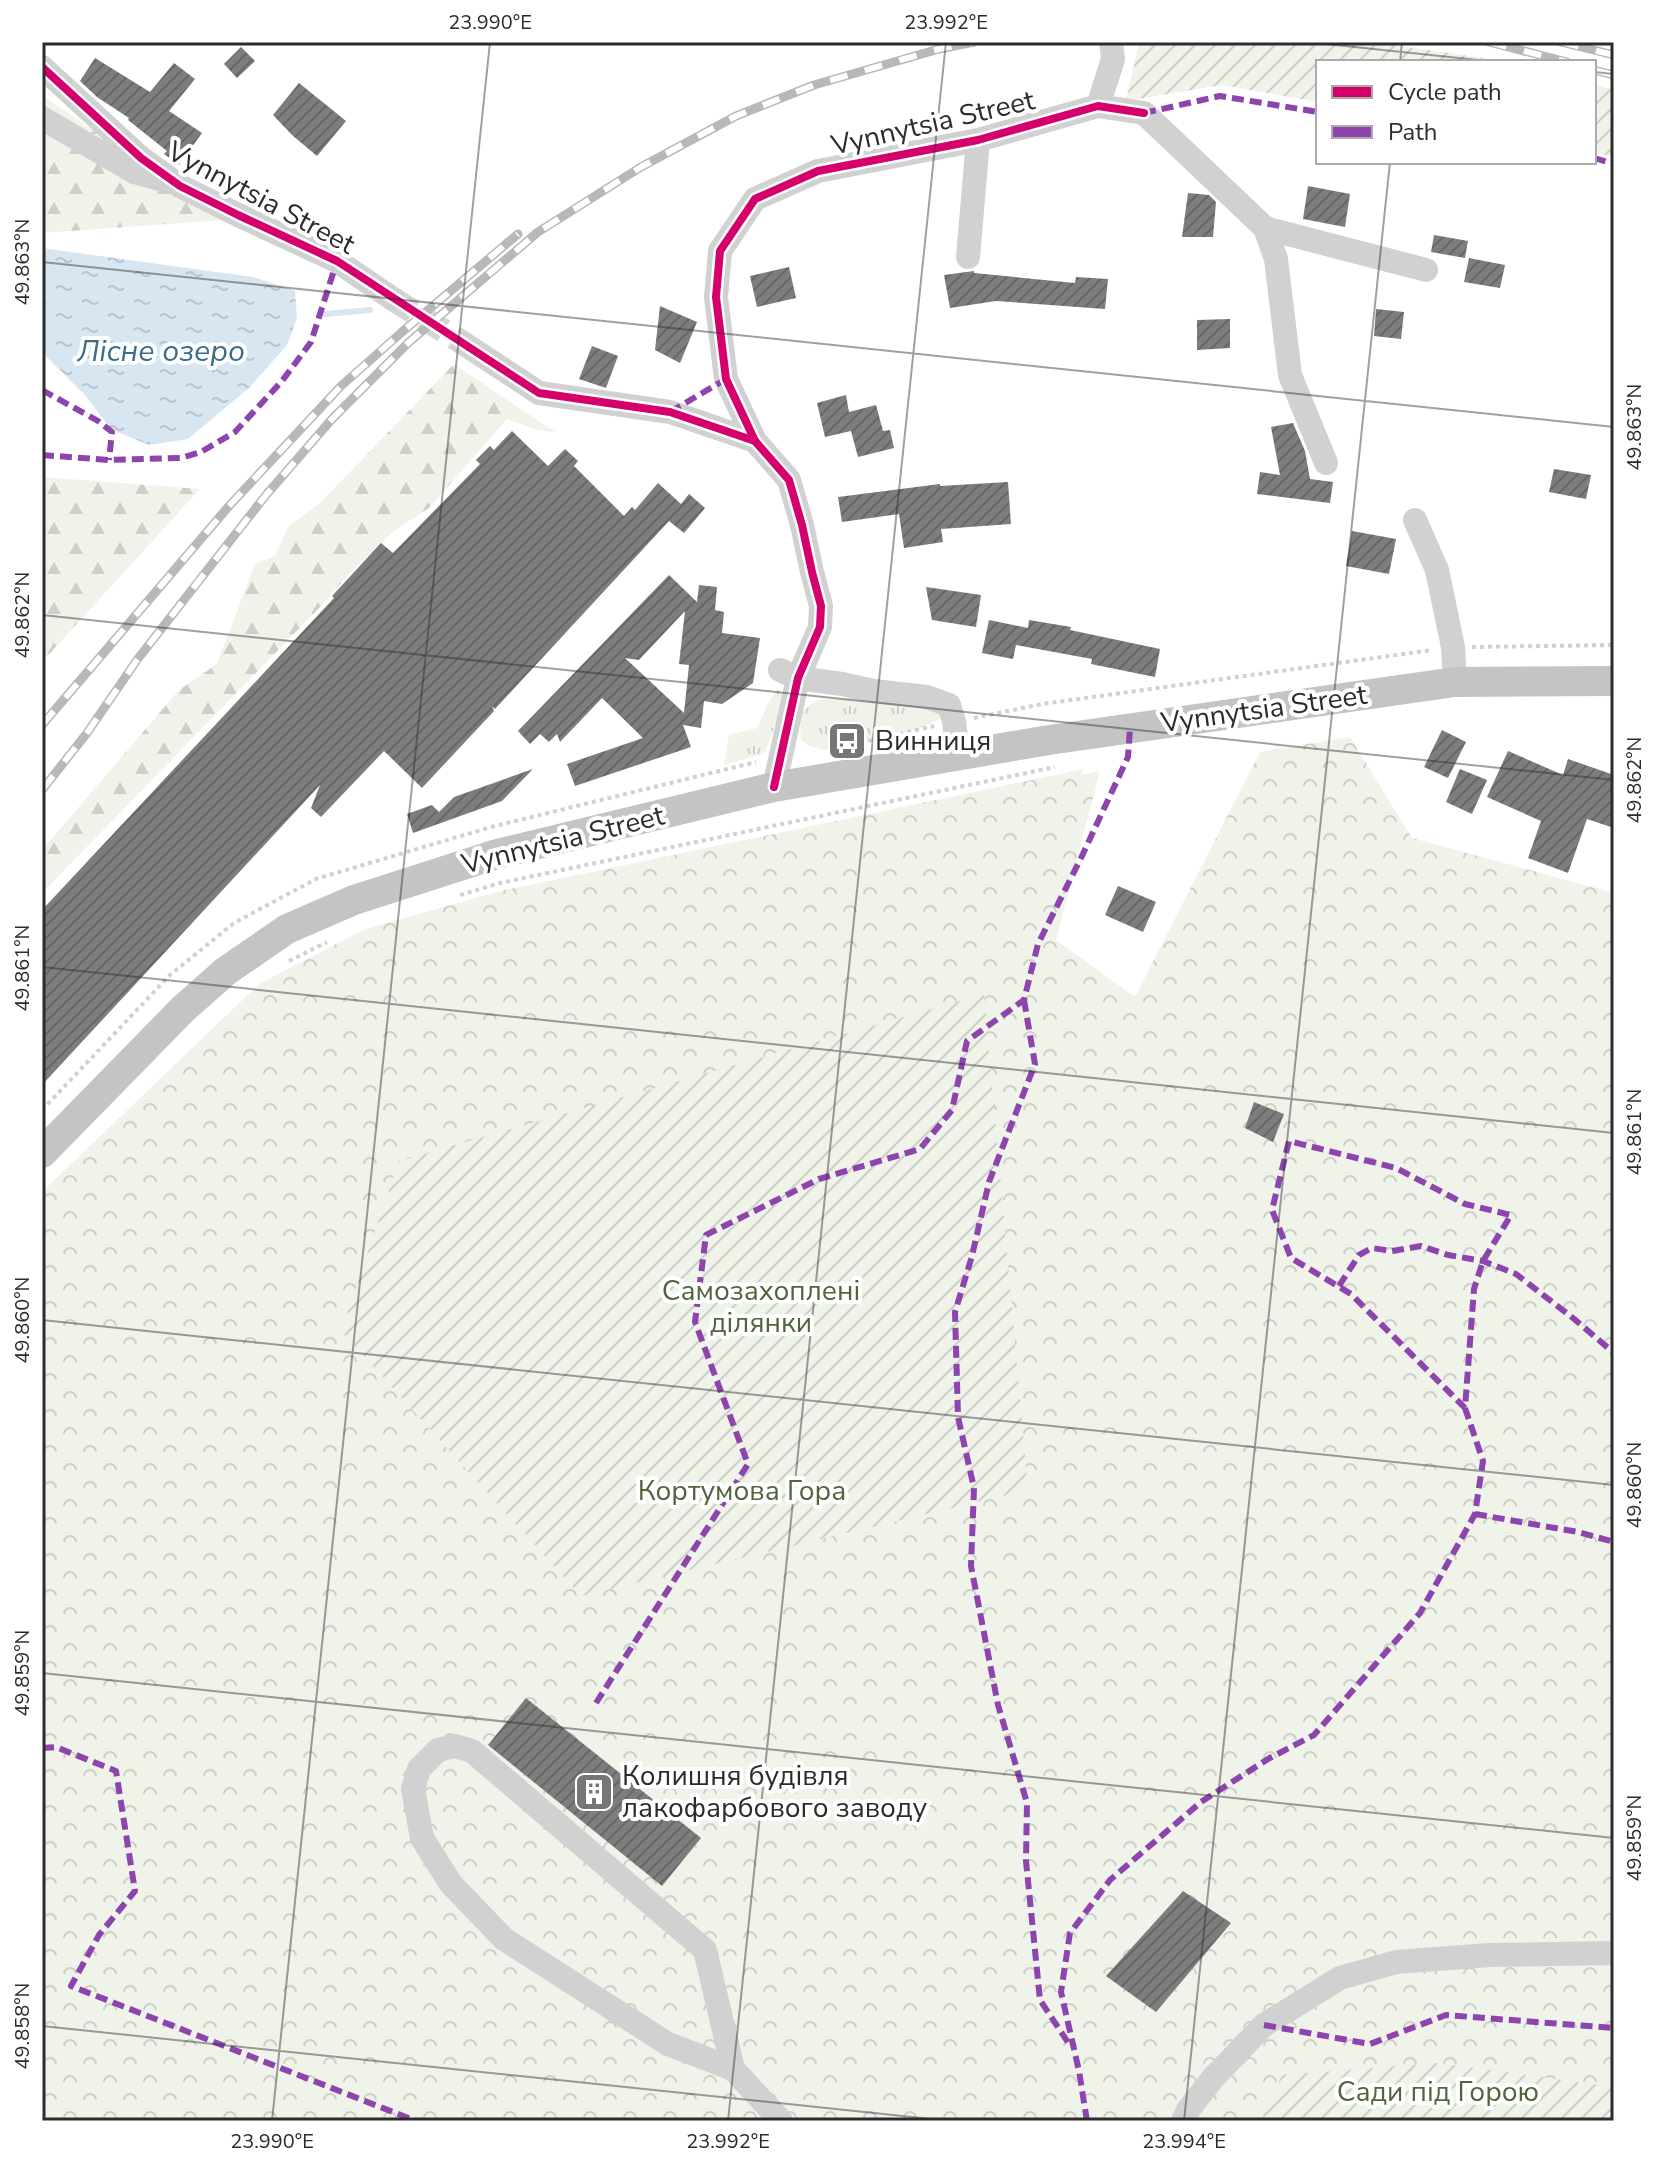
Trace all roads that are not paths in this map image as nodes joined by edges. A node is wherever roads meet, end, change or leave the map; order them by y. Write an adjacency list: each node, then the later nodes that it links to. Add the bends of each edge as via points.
1 (1113, 59): 3 (street)
2 (42, 67): 6 (street, Vynnytsia Street, via 141,158)
3 (1098, 106): 5 (street, Vynnytsia Street); 7 (street, Vynnytsia Street, via 1144,113)
4 (42, 118): 6 (street, via 134,172)
5 (978, 140): 8 (street); 12 (street, Vynnytsia Street, via 818,171 755,199 720,251 716,297 726,379)
6 (180, 186): 10 (street, Vynnytsia Street, via 337,261)
7 (1265, 228): 9 (street); 13 (street, Vynnytsia Street, via 1276,259 1290,375)
8 (968, 257)
9 (1426, 270)
10 (393, 299)
11 (463, 343): 12 (street, via 539,393 670,412)
12 (755, 441): 15 (street, Vynnytsia Street, via 789,480 821,606 820,627)
13 (1326, 463)
14 (1415, 520): 17 (street, via 1437,570)
15 (789, 674): 18 (street, via 949,705); 19 (street, Vynnytsia Street)
16 (1614, 681): 17 (main road, Vynnytsia Street)
17 (1455, 682): 18 (main road, Vynnytsia Street)
18 (958, 755): 19 (main road, Vynnytsia Street)
19 (774, 787): 20 (main road, Vynnytsia Street, via 497,854 354,900 287,929 183,1009)
20 (42, 1153)
21 (1614, 1953): 24 (street, via 1396,1962 1340,1978 1264,2025 1213,2078)
22 (733, 2069): 22 (street, via 668,2044 504,1939 451,1884 422,1838 413,1789 419,1769 438,1750 455,1746 472,1751 705,1950); 23 (street)
23 (781, 2121)
24 (1183, 2121)

